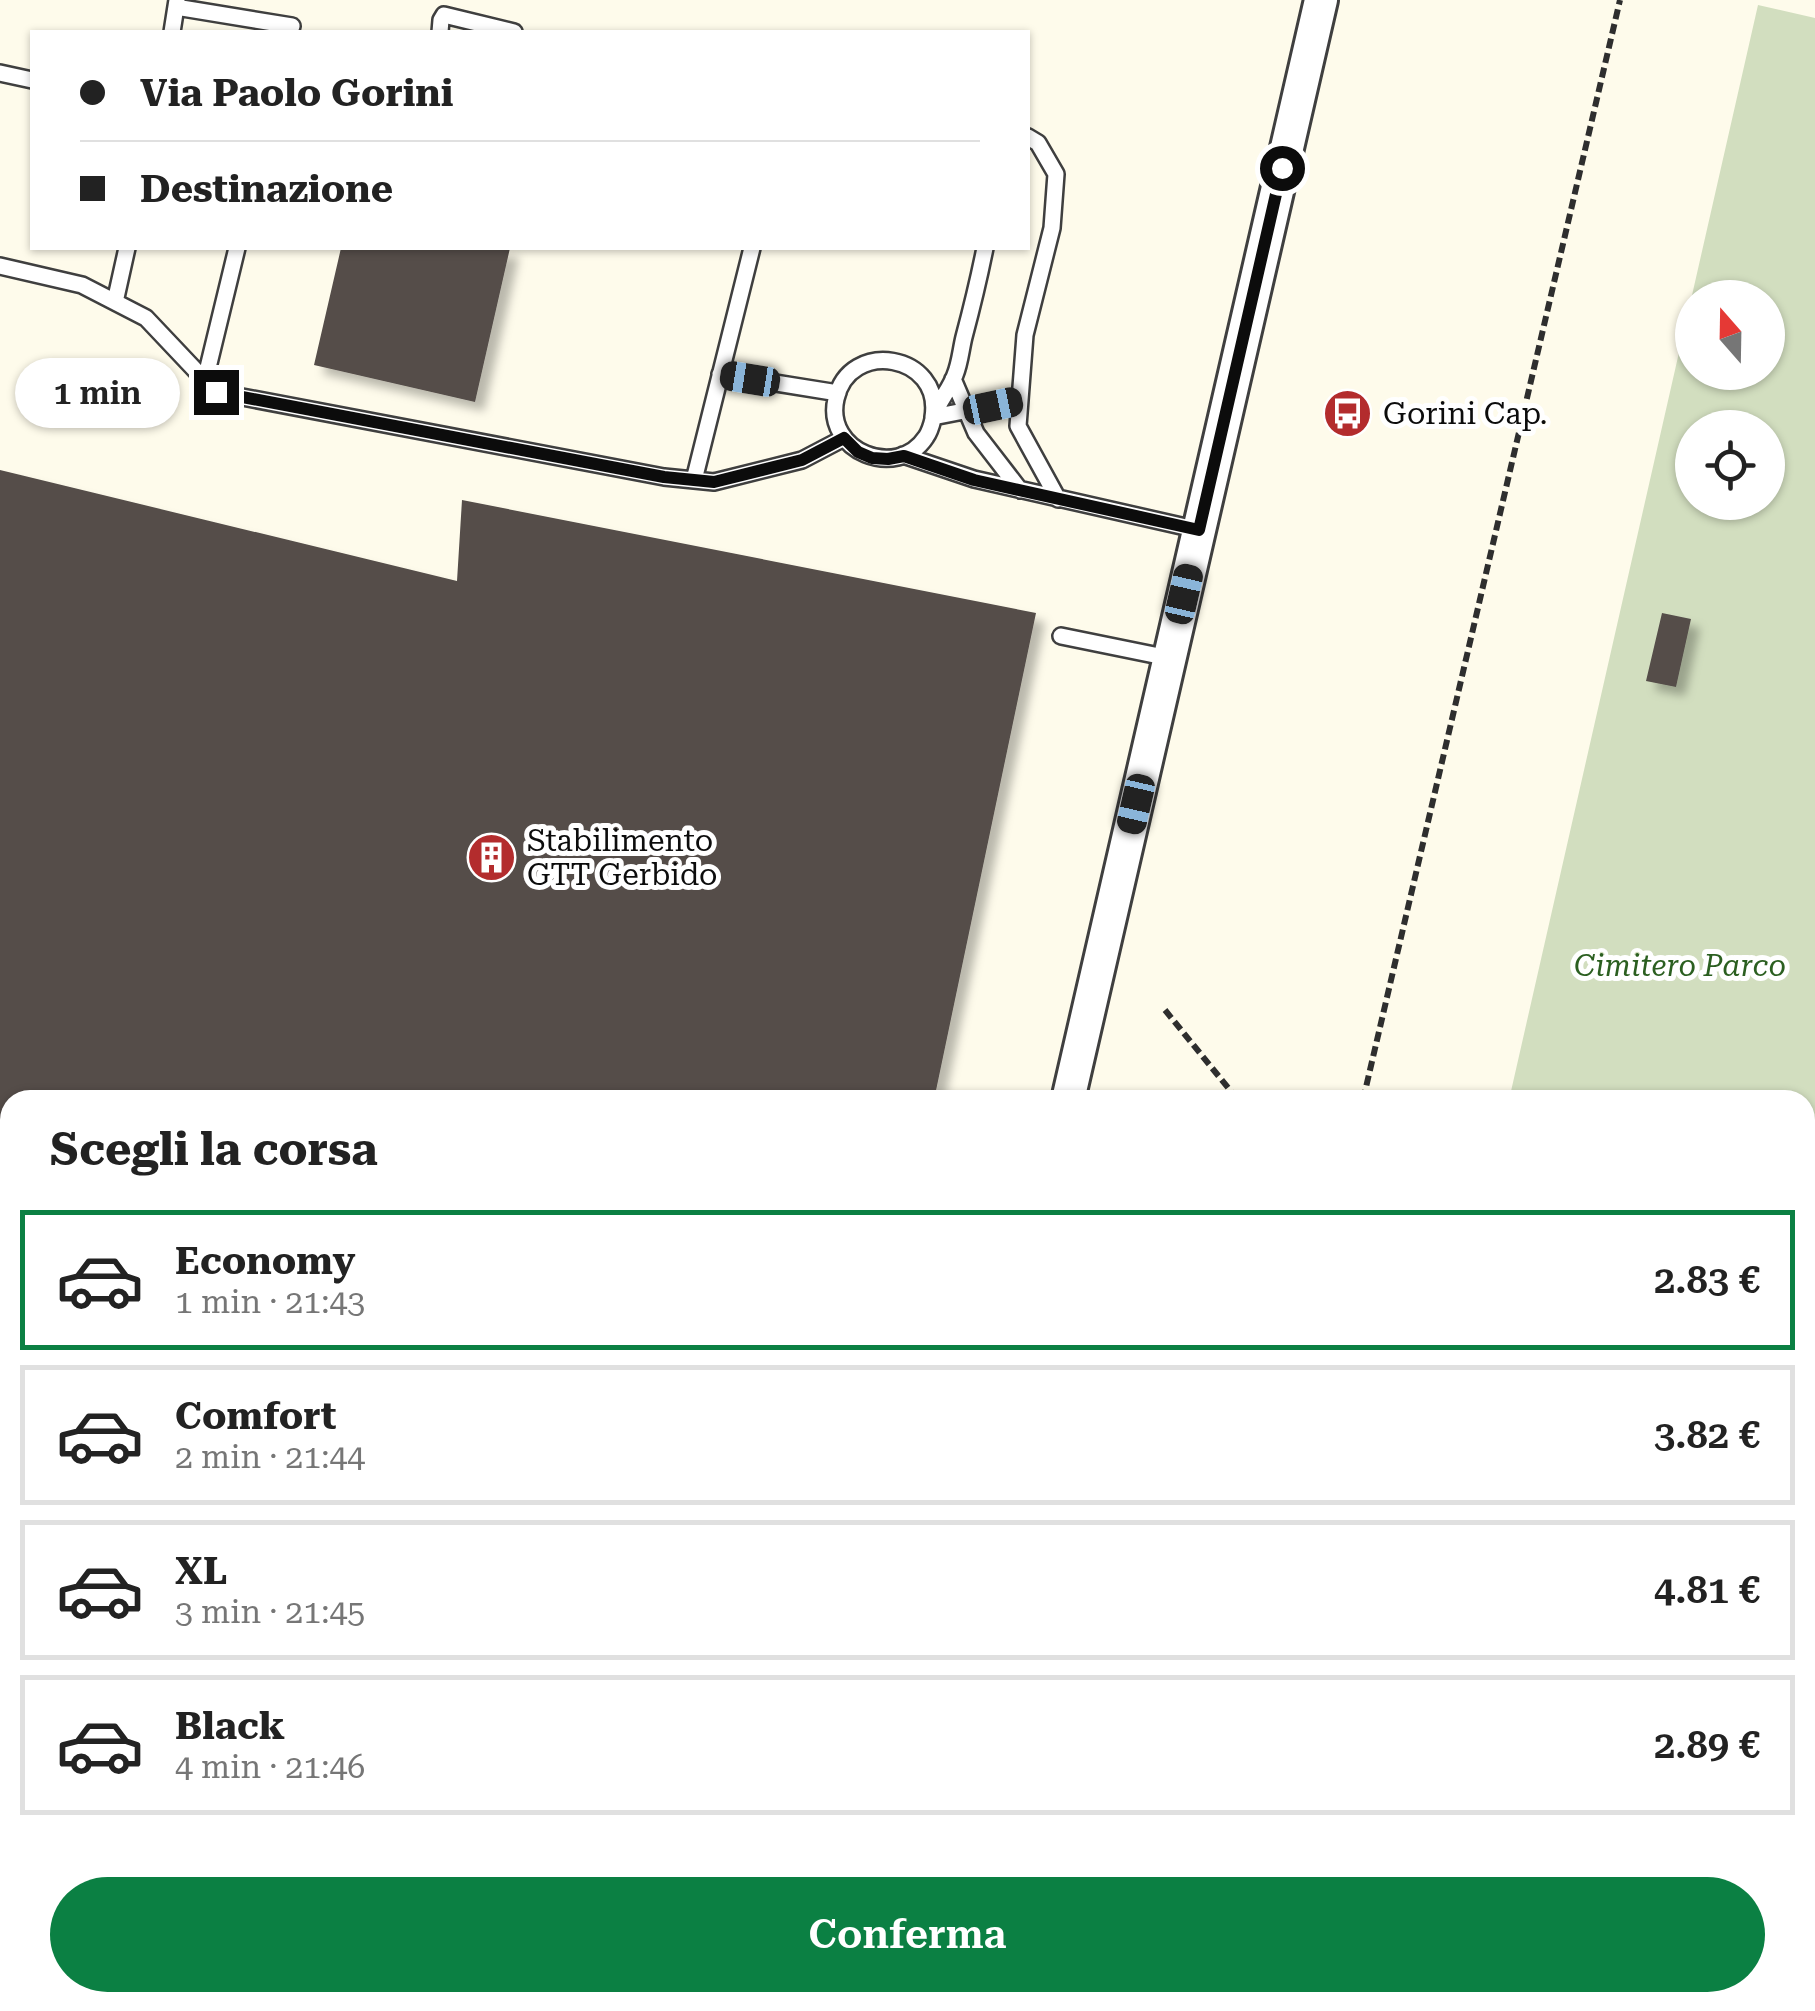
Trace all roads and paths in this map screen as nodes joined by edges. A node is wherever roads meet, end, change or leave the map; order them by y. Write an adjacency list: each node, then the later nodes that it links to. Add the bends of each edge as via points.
1 (1321, 0): 29 (street)
2 (1620, 0): 35 (path)
3 (177, 4): 4 (lane); 5 (lane)
4 (172, 30)
5 (291, 30)
6 (440, 30): 7 (lane, via 444,16)
7 (505, 30)
8 (0, 73): 9 (lane)
9 (30, 80)
10 (1030, 138): 21 (lane, via 1056,174)
11 (127, 250): 16 (lane)
12 (237, 250): 19 (lane)
13 (751, 250): 17 (lane)
14 (985, 250): 18 (lane)
15 (0, 266): 16 (lane, via 82,285)
16 (115, 302): 19 (lane, via 146,318)
17 (720, 374): 20 (lane); 26 (lane)
18 (953, 379): 22 (lane); 23 (lane)
19 (205, 380): 26 (lane, via 216,392)
20 (838, 393): 23 (lane, via 866,363 898,362 924,379); 24 (lane, via 834,413)
21 (1020, 400): 22 (lane); 28 (lane, via 1018,426)
22 (966, 411): 23 (lane); 27 (lane)
23 (933, 417): 25 (lane, via 927,436)
24 (844, 438): 25 (lane, via 872,458); 26 (lane, via 802,460 714,482)
25 (904, 456): 27 (lane)
26 (694, 480)
27 (1020, 490): 28 (lane)
28 (1058, 498): 29 (lane)
29 (1199, 530): 31 (street)
30 (1060, 636): 31 (lane)
31 (1170, 658): 33 (street)
32 (1164, 1010): 34 (path)
33 (1070, 1090)
34 (1230, 1090)
35 (1365, 1090)

